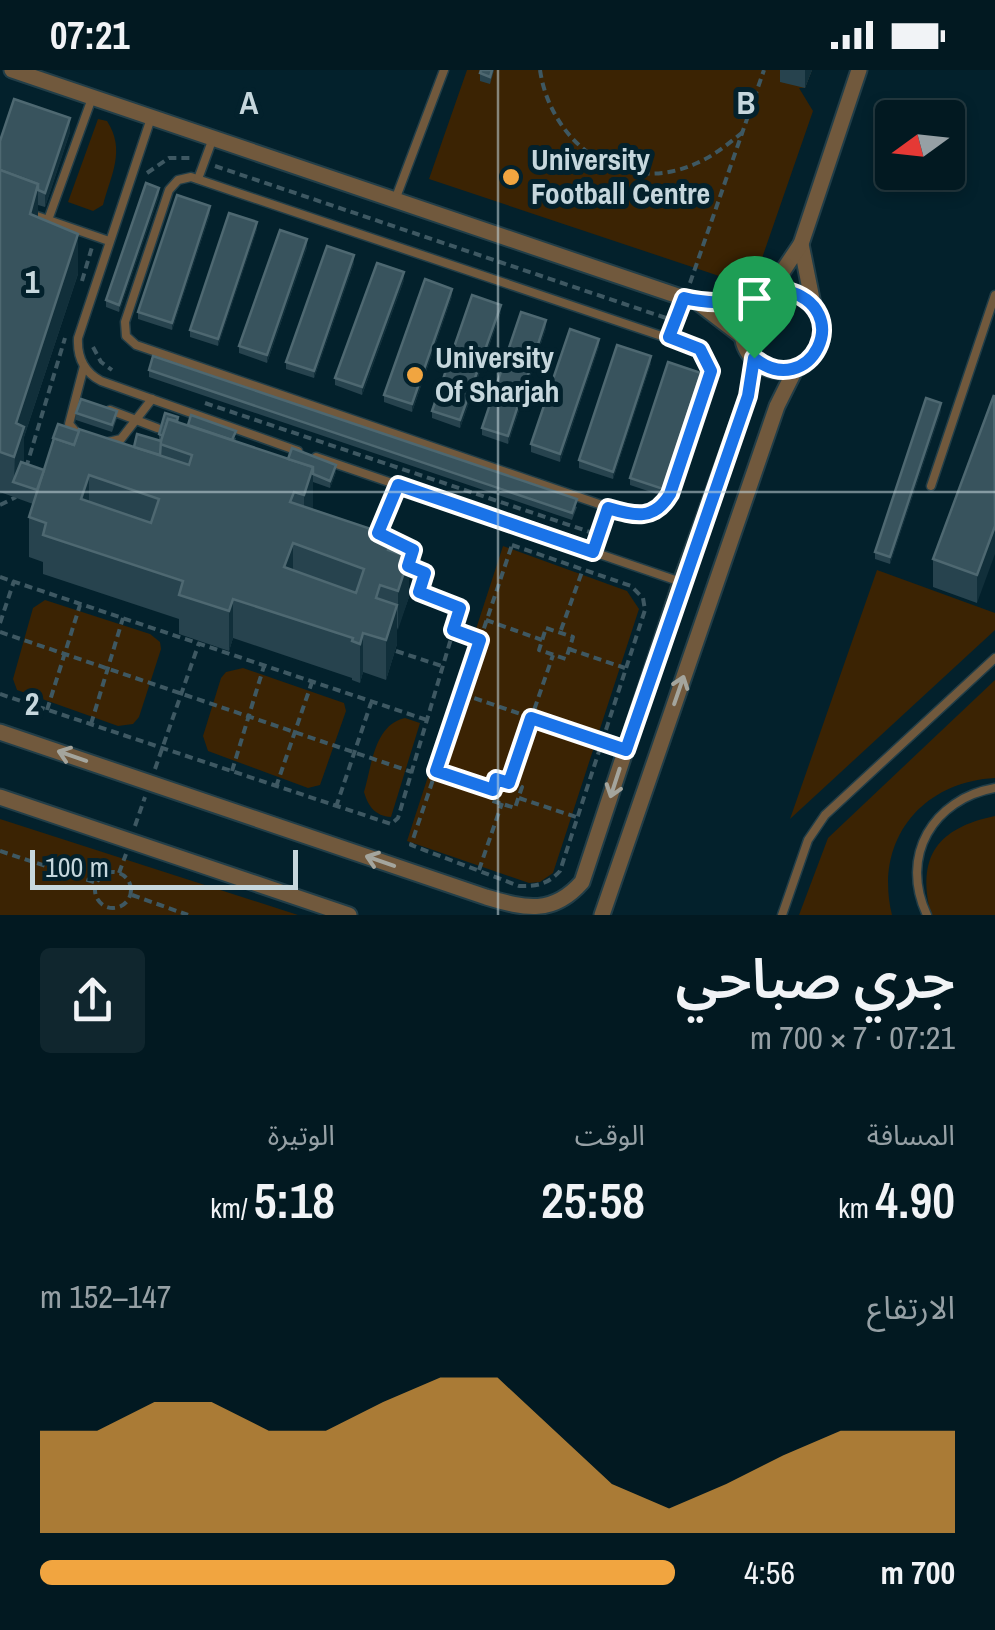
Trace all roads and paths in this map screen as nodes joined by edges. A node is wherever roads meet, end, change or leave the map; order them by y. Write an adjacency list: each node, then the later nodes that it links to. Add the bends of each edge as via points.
1 (12, 70): 6 (street)
2 (444, 70): 14 (lane)
3 (540, 70): 9 (path, via 553,115 569,138 616,167 670,172 697,164)
4 (764, 70): 9 (path)
5 (859, 70): 19 (street)
6 (56, 77): 7 (street)
7 (92, 98): 8 (street); 16 (lane)
8 (150, 118): 10 (street); 18 (lane)
9 (743, 132): 23 (path)
10 (212, 138): 11 (lane); 14 (street)
11 (204, 162): 12 (path, via 169,158); 13 (lane); 25 (path)
12 (145, 176)
13 (198, 179): 27 (lane); 44 (lane, via 184,178 169,190 124,329 130,342)
14 (395, 200): 23 (street)
15 (16, 209): 16 (lane)
16 (48, 220): 17 (lane)
17 (95, 236): 18 (lane); 20 (path)
18 (109, 241): 31 (lane, via 78,338)
19 (801, 244): 22 (street); 24 (street)
20 (79, 292)
21 (995, 295): 41 (lane)
22 (762, 296): 23 (street); 24 (street, via 784,290); 28 (street, via 743,323)
23 (690, 300): 25 (lane); 28 (street)
24 (813, 304): 32 (street, via 822,341)
25 (675, 321): 27 (lane)
26 (68, 329): 39 (path)
27 (669, 337): 44 (lane, via 700,349 711,371 676,478 665,502 650,514)
28 (743, 337): 30 (street)
29 (91, 340): 33 (path)
30 (754, 358): 32 (street, via 774,370); 52 (street, via 748,396)
31 (84, 366): 34 (lane); 35 (lane, via 101,382)
32 (796, 368): 113 (street, one-way to 32, via 777,406)
33 (115, 372)
34 (77, 398): 37 (lane); 37 (lane, via 74,431 115,442)
35 (152, 399): 37 (lane); 40 (lane)
36 (200, 401): 46 (path)
37 (137, 420): 38 (lane)
38 (157, 428)
39 (24, 478)
40 (398, 485): 45 (lane); 48 (lane)
41 (931, 486)
42 (16, 498): 43 (path)
43 (0, 505)
44 (608, 508): 46 (lane)
45 (378, 533): 47 (lane); 57 (path, via 413,550 408,566 425,573 419,592 460,608)
46 (599, 536): 48 (lane)
47 (363, 537)
48 (593, 552): 52 (lane)
49 (583, 569): 55 (path, via 512,545); 59 (path); 70 (path, via 631,586 643,598 646,610)
50 (0, 577): 51 (path)
51 (14, 581): 53 (path); 56 (path)
52 (681, 582): 86 (street)
53 (80, 604): 54 (path); 65 (path)
54 (123, 618): 62 (path); 71 (path)
55 (486, 620): 60 (path); 61 (path)
56 (0, 623)
57 (453, 630): 60 (path); 69 (path)
58 (0, 632): 65 (path)
59 (560, 632): 61 (path, via 546,628); 63 (path, via 573,637)
60 (480, 640): 75 (path)
61 (542, 640): 66 (path, via 539,650)
62 (200, 644): 68 (path); 74 (path)
63 (569, 649): 66 (path, via 566,659); 70 (path)
64 (396, 650): 69 (path)
65 (64, 654): 71 (path); 77 (path)
66 (552, 654): 79 (path)
67 (995, 658): 114 (lane, via 817,824)
68 (264, 665): 72 (path); 78 (path)
69 (442, 666): 80 (path)
70 (625, 668): 84 (path)
71 (107, 669): 74 (path); 81 (path)
72 (312, 681): 76 (path); 83 (path)
73 (0, 694): 77 (path)
74 (182, 694): 78 (path); 85 (path)
75 (462, 694): 79 (path); 89 (path)
76 (372, 701): 80 (path); 87 (path)
77 (47, 710): 81 (path)
78 (248, 717): 83 (path); 88 (path)
79 (531, 718): 84 (path); 92 (path)
80 (427, 720): 90 (path)
81 (91, 724): 85 (path)
82 (0, 732): 91 (street, one-way to 82)
83 (295, 732): 87 (path); 93 (path)
84 (601, 741): 86 (path); 100 (path)
85 (163, 747): 88 (path); 91 (path)
86 (626, 750): 107 (street, one-way to 107, via 573,894 531,910)
87 (354, 752): 90 (path); 99 (path)
88 (232, 771): 93 (path)
89 (436, 771): 95 (path); 103 (path, via 411,845)
90 (412, 772): 99 (path, via 395,822)
91 (150, 783): 101 (path); 107 (street, one-way to 91)
92 (509, 783): 95 (path, via 496,779); 97 (path, via 522,787)
93 (276, 787): 99 (path)
94 (995, 788): 115 (lane, via 946,808 922,841 916,886)
95 (493, 790): 98 (path, via 490,800)
96 (0, 797): 101 (street)
97 (518, 798): 98 (path, via 515,808); 100 (path)
98 (502, 804): 103 (path)
99 (336, 808)
100 (576, 817): 103 (path, via 560,871 550,882 519,886)
101 (130, 841): 104 (path); 111 (street)
102 (0, 850): 105 (path)
103 (479, 870)
104 (119, 873): 105 (path); 106 (path, via 128,879)
105 (96, 883): 108 (path, via 98,900)
106 (130, 894): 108 (path, via 124,904); 110 (path)
107 (486, 897): 112 (street)
108 (108, 907): 109 (path)
109 (105, 915)
110 (188, 915)
111 (349, 915)
112 (488, 915)
113 (602, 915)
114 (782, 915)
115 (927, 915)

